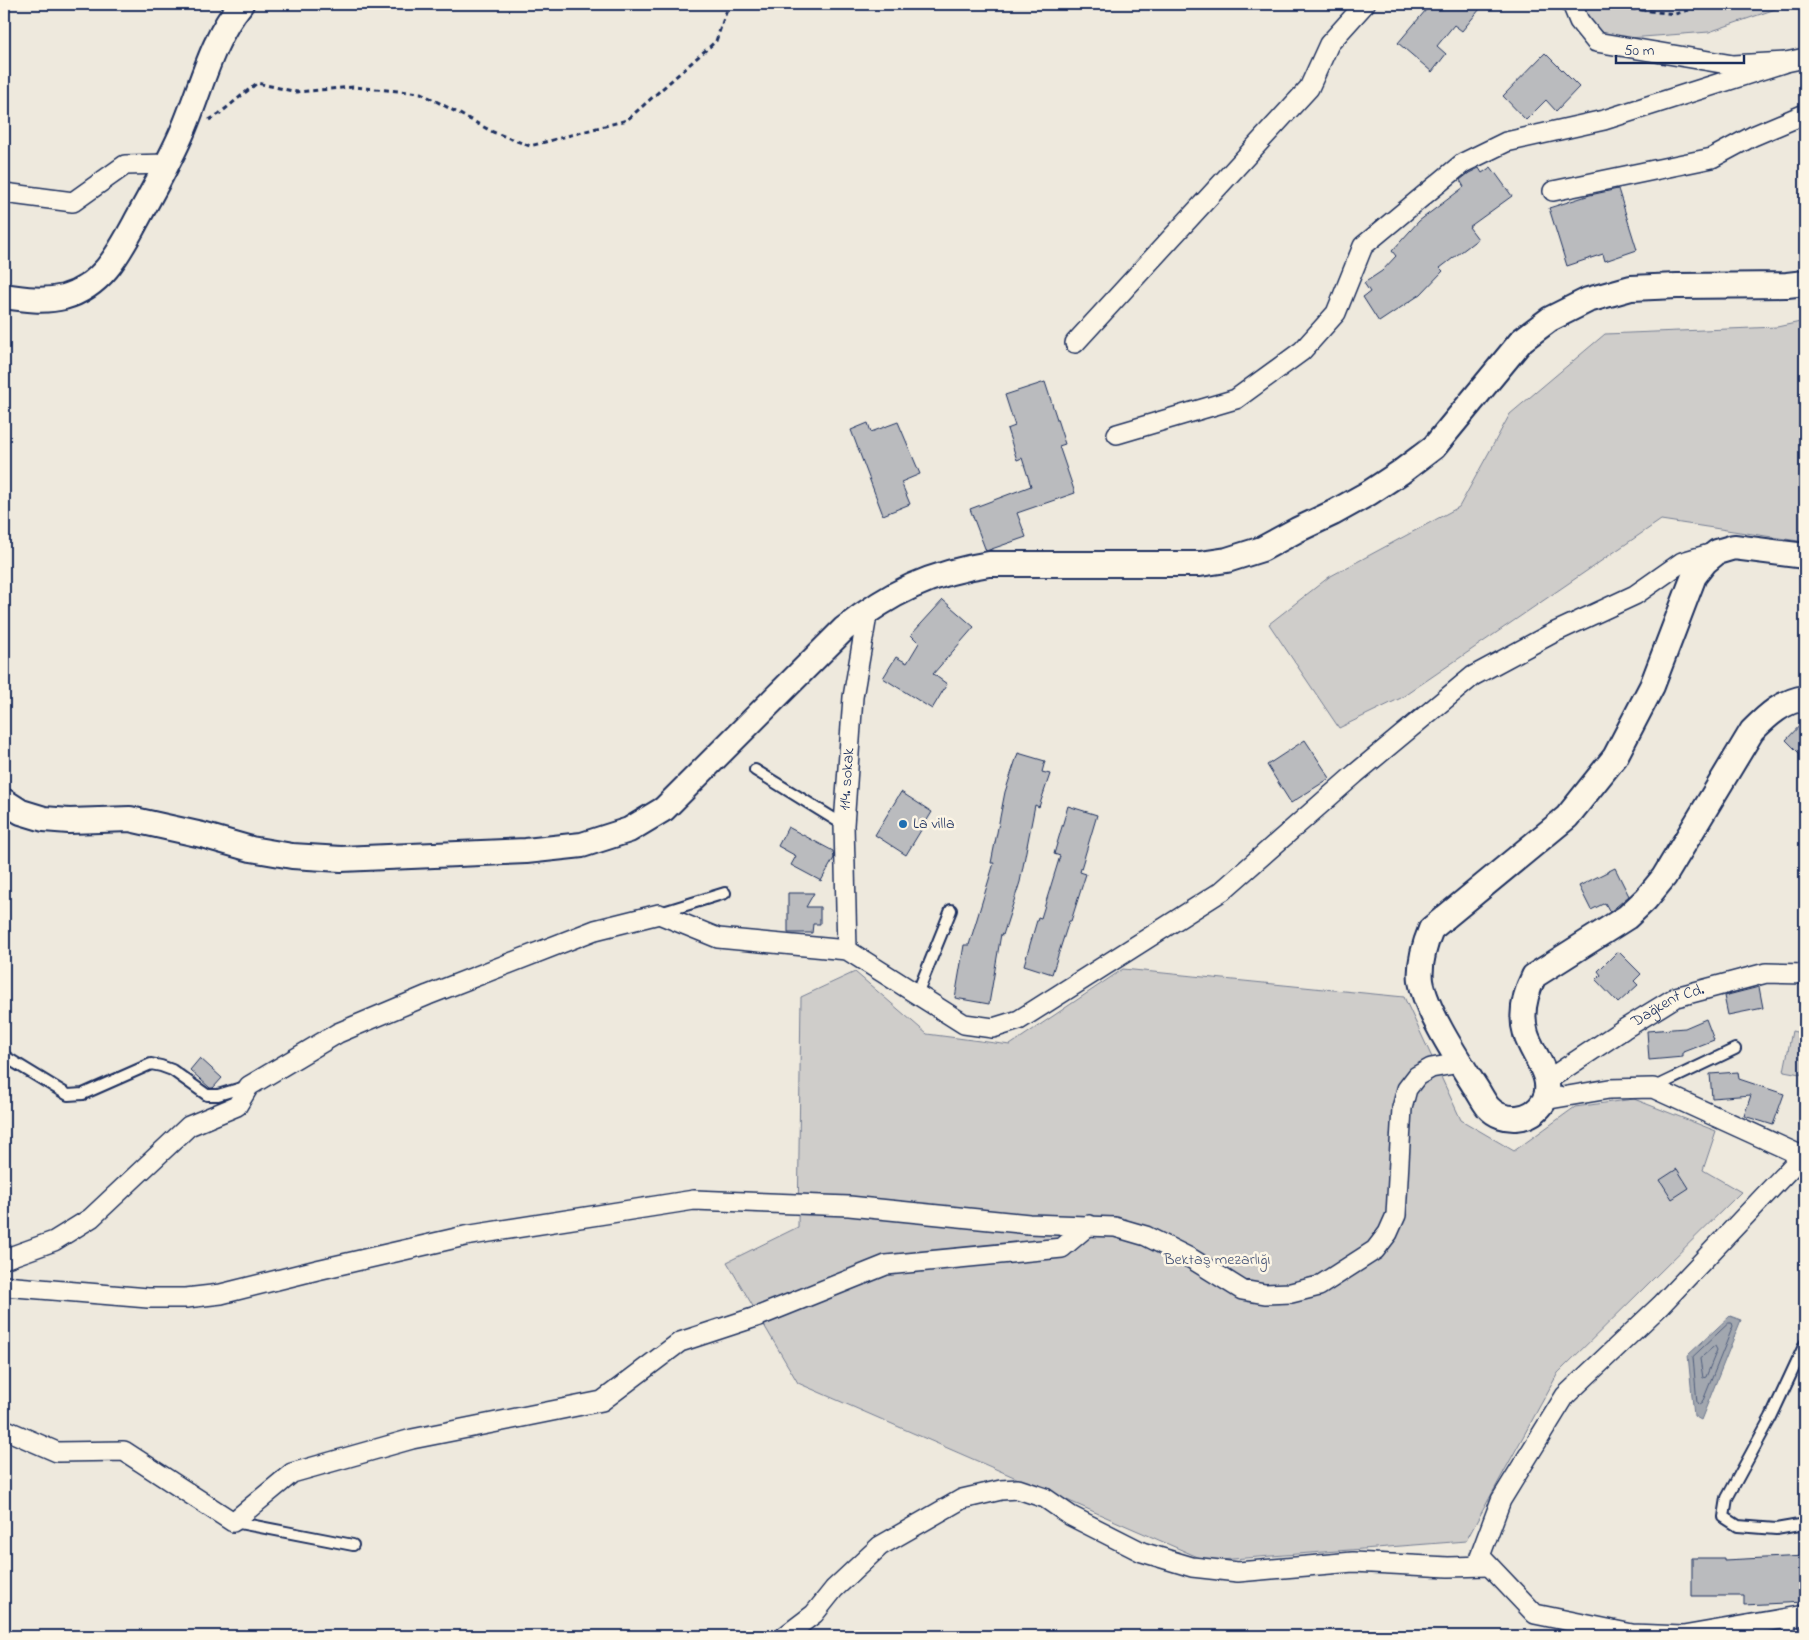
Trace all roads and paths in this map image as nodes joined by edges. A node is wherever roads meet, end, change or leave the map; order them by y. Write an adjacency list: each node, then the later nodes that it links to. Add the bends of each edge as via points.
1 (241, 4): 10 (street, via 229,19 212,53)
2 (729, 4): 10 (path, via 716,40 627,120 530,146 493,132 421,93 353,88 297,92 258,84 219,114)
3 (1364, 4): 16 (street, via 1329,44 1308,88)
4 (1572, 4): 8 (street, via 1579,21 1596,42 1734,65)
5 (1623, 4): 6 (path, via 1633,9 1674,14)
6 (1710, 4)
7 (1805, 58): 8 (street)
8 (1786, 62): 17 (street, via 1604,120 1506,142 1463,163 1363,246 1336,313 1302,351 1236,399)
9 (1805, 114): 12 (street, via 1712,158)
10 (182, 134): 11 (street)
11 (167, 164): 13 (street, via 125,165 73,202); 15 (street, via 118,256 102,275 64,297 35,301)
12 (1553, 191)
13 (4, 193)
14 (1805, 283): 20 (street, via 1631,288 1588,300 1550,319 1522,340 1434,447 1408,467 1369,493 1262,549 1200,564 990,564 963,568 903,590)
15 (4, 296)
16 (1075, 343)
17 (1117, 434)
18 (1717, 552): 19 (street, via 1734,546); 30 (street, via 1682,562 1635,595 1553,633 1473,676 1222,891 1019,1020 993,1028 964,1024); 33 (street, via 1694,576 1652,686 1615,757 1598,780 1567,816 1431,929 1421,961 1422,986 1425,999)
19 (1805, 556)
20 (868, 610): 23 (street, via 664,809 628,830 582,845 526,852 341,859 292,856 130,819 44,819 21,812); 24 (street, 114. sokak, via 853,697)
21 (1805, 698): 36 (street, via 1779,707 1752,730 1664,877 1646,899 1627,917 1534,976 1524,1002 1523,1020 1526,1035 1544,1071)
22 (755, 770): 24 (lane)
23 (4, 802)
24 (844, 825): 28 (street, 114. sokak)
25 (725, 893): 27 (lane)
26 (951, 910): 30 (lane)
27 (659, 914): 28 (street, via 718,938); 34 (street, via 596,930 428,996 347,1030)
28 (847, 950): 30 (street)
29 (1805, 974): 36 (street, Dağkent Cd., via 1766,973 1676,997 1624,1029)
30 (917, 994)
31 (1735, 1048): 35 (lane)
32 (4, 1056): 34 (lane, via 68,1095 83,1094 151,1064 172,1070 207,1095)
33 (1460, 1063): 36 (street, via 1489,1108 1508,1118 1530,1115 1537,1110); 38 (street, via 1431,1068 1417,1076 1407,1088 1402,1108 1396,1215 1388,1233 1376,1250 1319,1286 1291,1293 1265,1294 1242,1290 1192,1258 1146,1236 1115,1227)
34 (249, 1086): 39 (street, via 237,1106 189,1126 91,1218 54,1241)
35 (1652, 1088): 36 (street); 37 (street)
36 (1545, 1091)
37 (1804, 1158): 46 (street, via 1661,1306 1565,1396 1502,1500 1480,1556)
38 (1089, 1225): 40 (street, via 1029,1224 849,1206 694,1200 465,1236 221,1294 148,1298); 43 (street, via 1062,1248 886,1265 759,1316 680,1342 602,1401 412,1439 292,1474)
39 (4, 1259)
40 (4, 1286)
41 (1805, 1344): 44 (lane, via 1771,1417 1727,1498 1724,1517 1738,1526 1776,1529)
42 (4, 1429): 43 (street, via 57,1452 124,1450)
43 (233, 1522): 45 (lane)
44 (1805, 1524)
45 (353, 1545)
46 (1489, 1566): 47 (street, via 1535,1614 1632,1634 1683,1636); 48 (street, via 1353,1562 1238,1572 1192,1567 1142,1552 1072,1516 1045,1498 1018,1489 1001,1490 962,1498 880,1546 834,1589 814,1614)
47 (1798, 1616): 49 (lane)
48 (785, 1636)
49 (1789, 1636)

